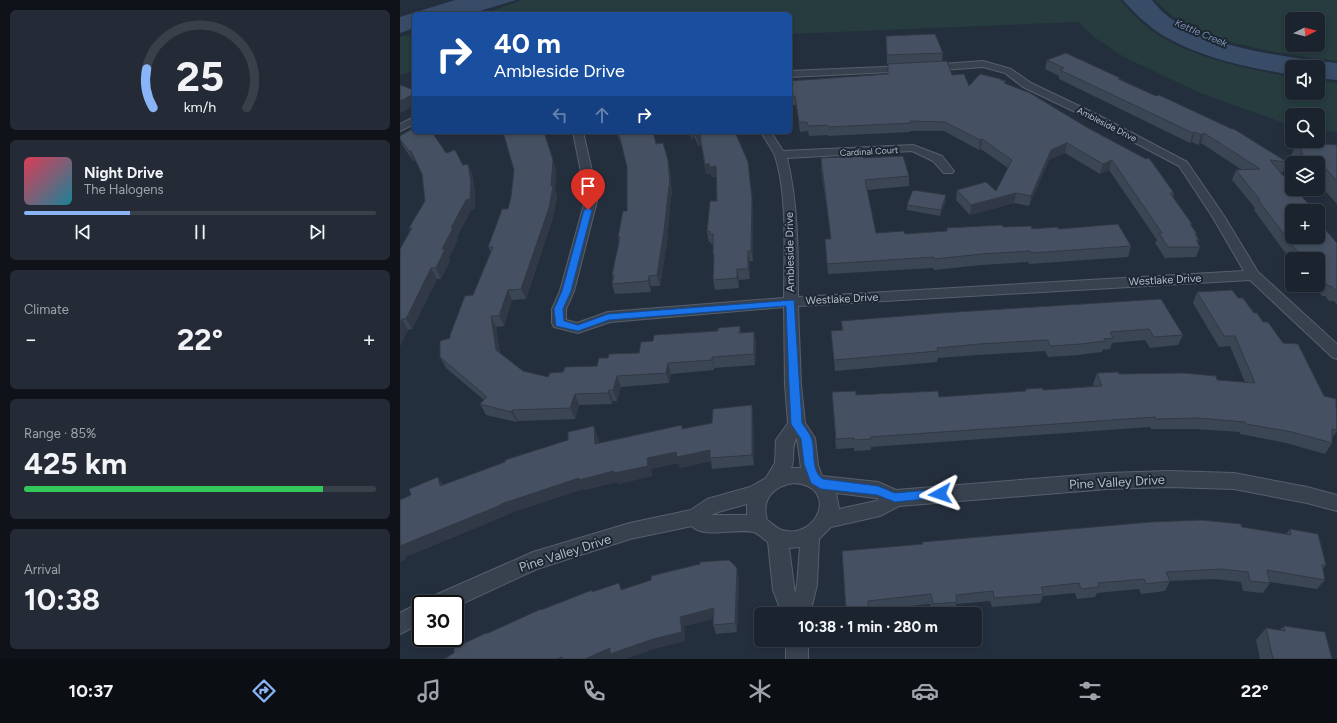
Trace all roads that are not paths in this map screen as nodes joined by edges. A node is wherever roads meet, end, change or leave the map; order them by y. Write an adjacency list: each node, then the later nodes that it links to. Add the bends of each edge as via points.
1 (792, 74): 8 (street, Ambleside Drive, via 983,64 1008,71 1027,85 1183,164)
2 (412, 121): 3 (street)
3 (400, 128)
4 (578, 134): 9 (street, Westlake Drive, via 592,197 567,291 559,309 559,323 578,328 608,317)
5 (767, 134): 6 (street, Ambleside Drive)
6 (780, 155): 7 (street, Cardinal Court, via 913,148 933,154 942,161); 9 (street, Ambleside Drive, via 787,183 791,238)
7 (948, 171)
8 (1254, 275): 9 (street, Westlake Drive); 10 (street, Ambleside Drive)
9 (791, 302): 11 (street, Ambleside Drive, via 793,385)
10 (1337, 353)
11 (797, 424): 12 (street, Ambleside Drive, via 806,438 809,464); 13 (street, via 785,440 784,464)
12 (818, 482): 13 (street, Pine Valley Drive, via 806,476 794,475 780,478); 14 (street, Pine Valley Drive, via 878,490); 17 (street, via 829,498 830,509)
13 (768, 487): 16 (street, Pine Valley Drive, via 743,498 708,506); 18 (street, via 755,508)
14 (895, 498): 15 (street, Pine Valley Drive, via 1107,481 1169,479 1234,481); 17 (street, Pine Valley Drive, via 880,508)
15 (1337, 503)
16 (696, 517): 18 (street, via 702,524); 21 (street, Pine Valley Drive, via 630,531 533,561)
17 (826, 520): 19 (street)
18 (759, 524): 20 (street)
19 (810, 536): 20 (street, via 792,540); 23 (street, via 807,585)
20 (776, 537): 22 (street, via 780,547 783,590)
21 (458, 595)
22 (789, 607)
23 (802, 607)
24 (412, 617): 25 (street)
25 (400, 624)
26 (797, 647): 27 (street)
27 (797, 659)

